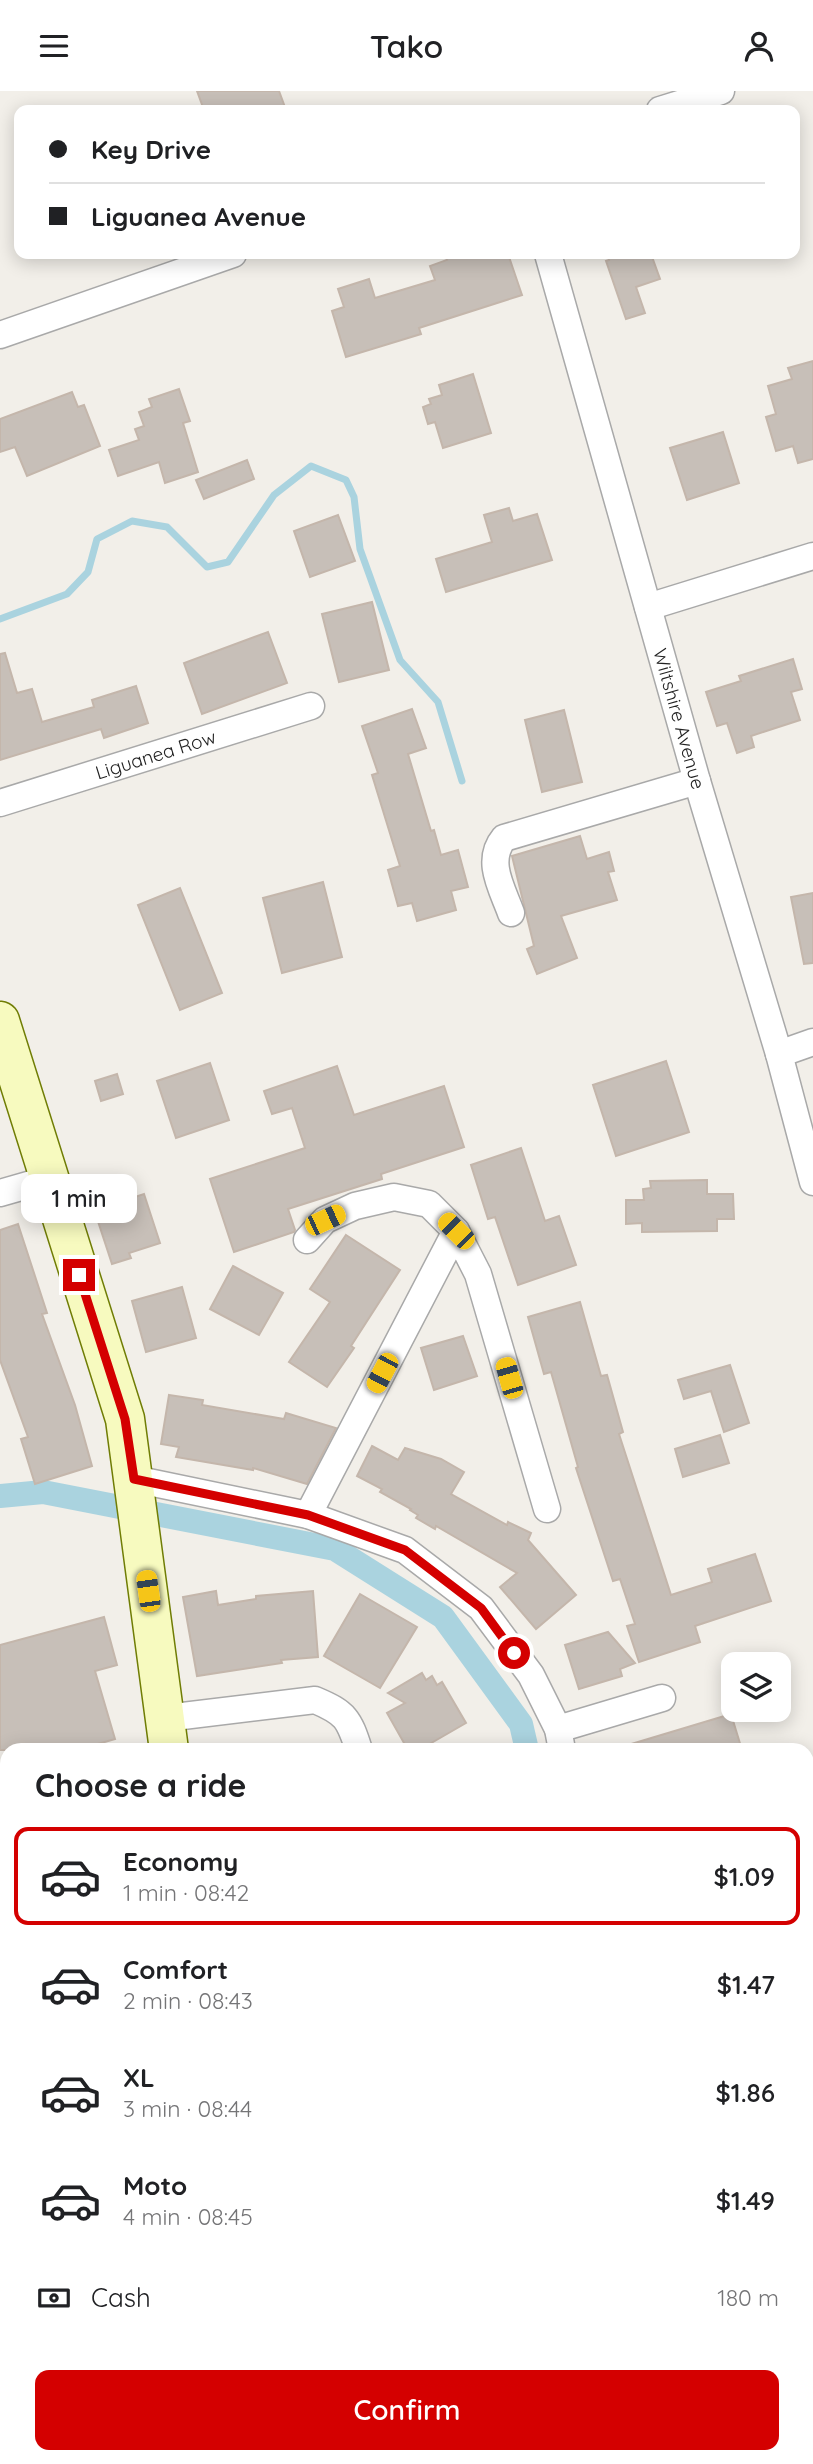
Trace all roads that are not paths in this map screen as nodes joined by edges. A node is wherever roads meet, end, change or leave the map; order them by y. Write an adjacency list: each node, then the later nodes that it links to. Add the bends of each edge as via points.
1 (721, 91): 2 (street)
2 (676, 105)
3 (219, 259): 5 (street)
4 (549, 259): 7 (street, Wiltshire Avenue)
5 (0, 335)
6 (813, 556): 7 (street)
7 (648, 607): 9 (street, Wiltshire Avenue)
8 (311, 706): 10 (street, Liguanea Row)
9 (697, 781): 11 (street, via 504,838 495,848 494,863); 14 (street, Wiltshire Avenue)
10 (0, 803)
11 (511, 913)
12 (0, 1021): 15 (main road)
13 (813, 1042): 14 (street)
14 (779, 1054): 16 (street, Wiltshire Avenue)
15 (49, 1179): 17 (street); 20 (main road, via 125,1419)
16 (813, 1182)
17 (0, 1193)
18 (456, 1231): 19 (street, via 429,1204 394,1198 355,1206 325,1220); 21 (street, via 478,1274); 22 (street)
19 (307, 1240)
20 (134, 1483): 22 (street); 24 (main road)
21 (547, 1509)
22 (308, 1515): 25 (street, via 405,1550 481,1608 531,1675)
23 (662, 1698): 25 (street)
24 (168, 1734): 26 (street, via 315,1700 335,1708 350,1723)
25 (560, 1739)
26 (357, 1743)

